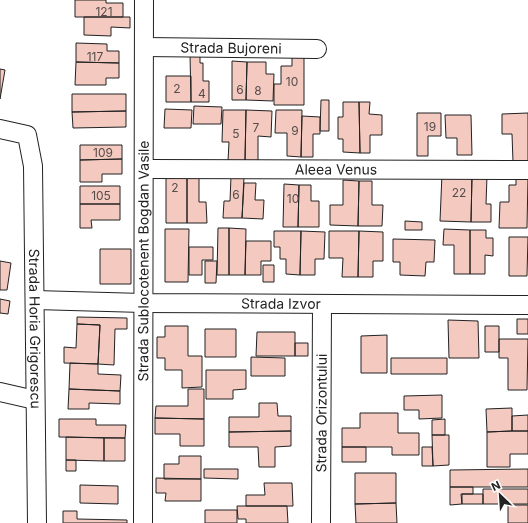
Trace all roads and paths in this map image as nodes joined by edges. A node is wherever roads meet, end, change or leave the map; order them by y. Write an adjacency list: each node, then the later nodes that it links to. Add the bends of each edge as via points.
1 (144, 0): 2 (street, Strada Sublocotenent Bogdan Vasile)
2 (144, 47): 3 (street, Strada Bujoreni); 5 (street, Strada Sublocotenent Bogdan Vasile)
3 (317, 49)
4 (0, 129): 7 (street, Strada Horia Grigorescu, via 26,135 34,166)
5 (144, 169): 6 (street, Aleea Venus); 8 (street, Strada Sublocotenent Bogdan Vasile)
6 (528, 170)
7 (35, 300): 8 (street, Strada Izvor); 12 (street, Strada Horia Grigorescu)
8 (144, 303): 9 (street, Strada Izvor); 14 (street, Strada Sublocotenent Bogdan Vasile)
9 (322, 304): 10 (street, Strada Izvor); 15 (street, Strada Orizontului)
10 (528, 305)
11 (0, 392): 12 (street)
12 (36, 400): 13 (street, Strada Horia Grigorescu)
13 (37, 523)
14 (143, 523)
15 (321, 523)

